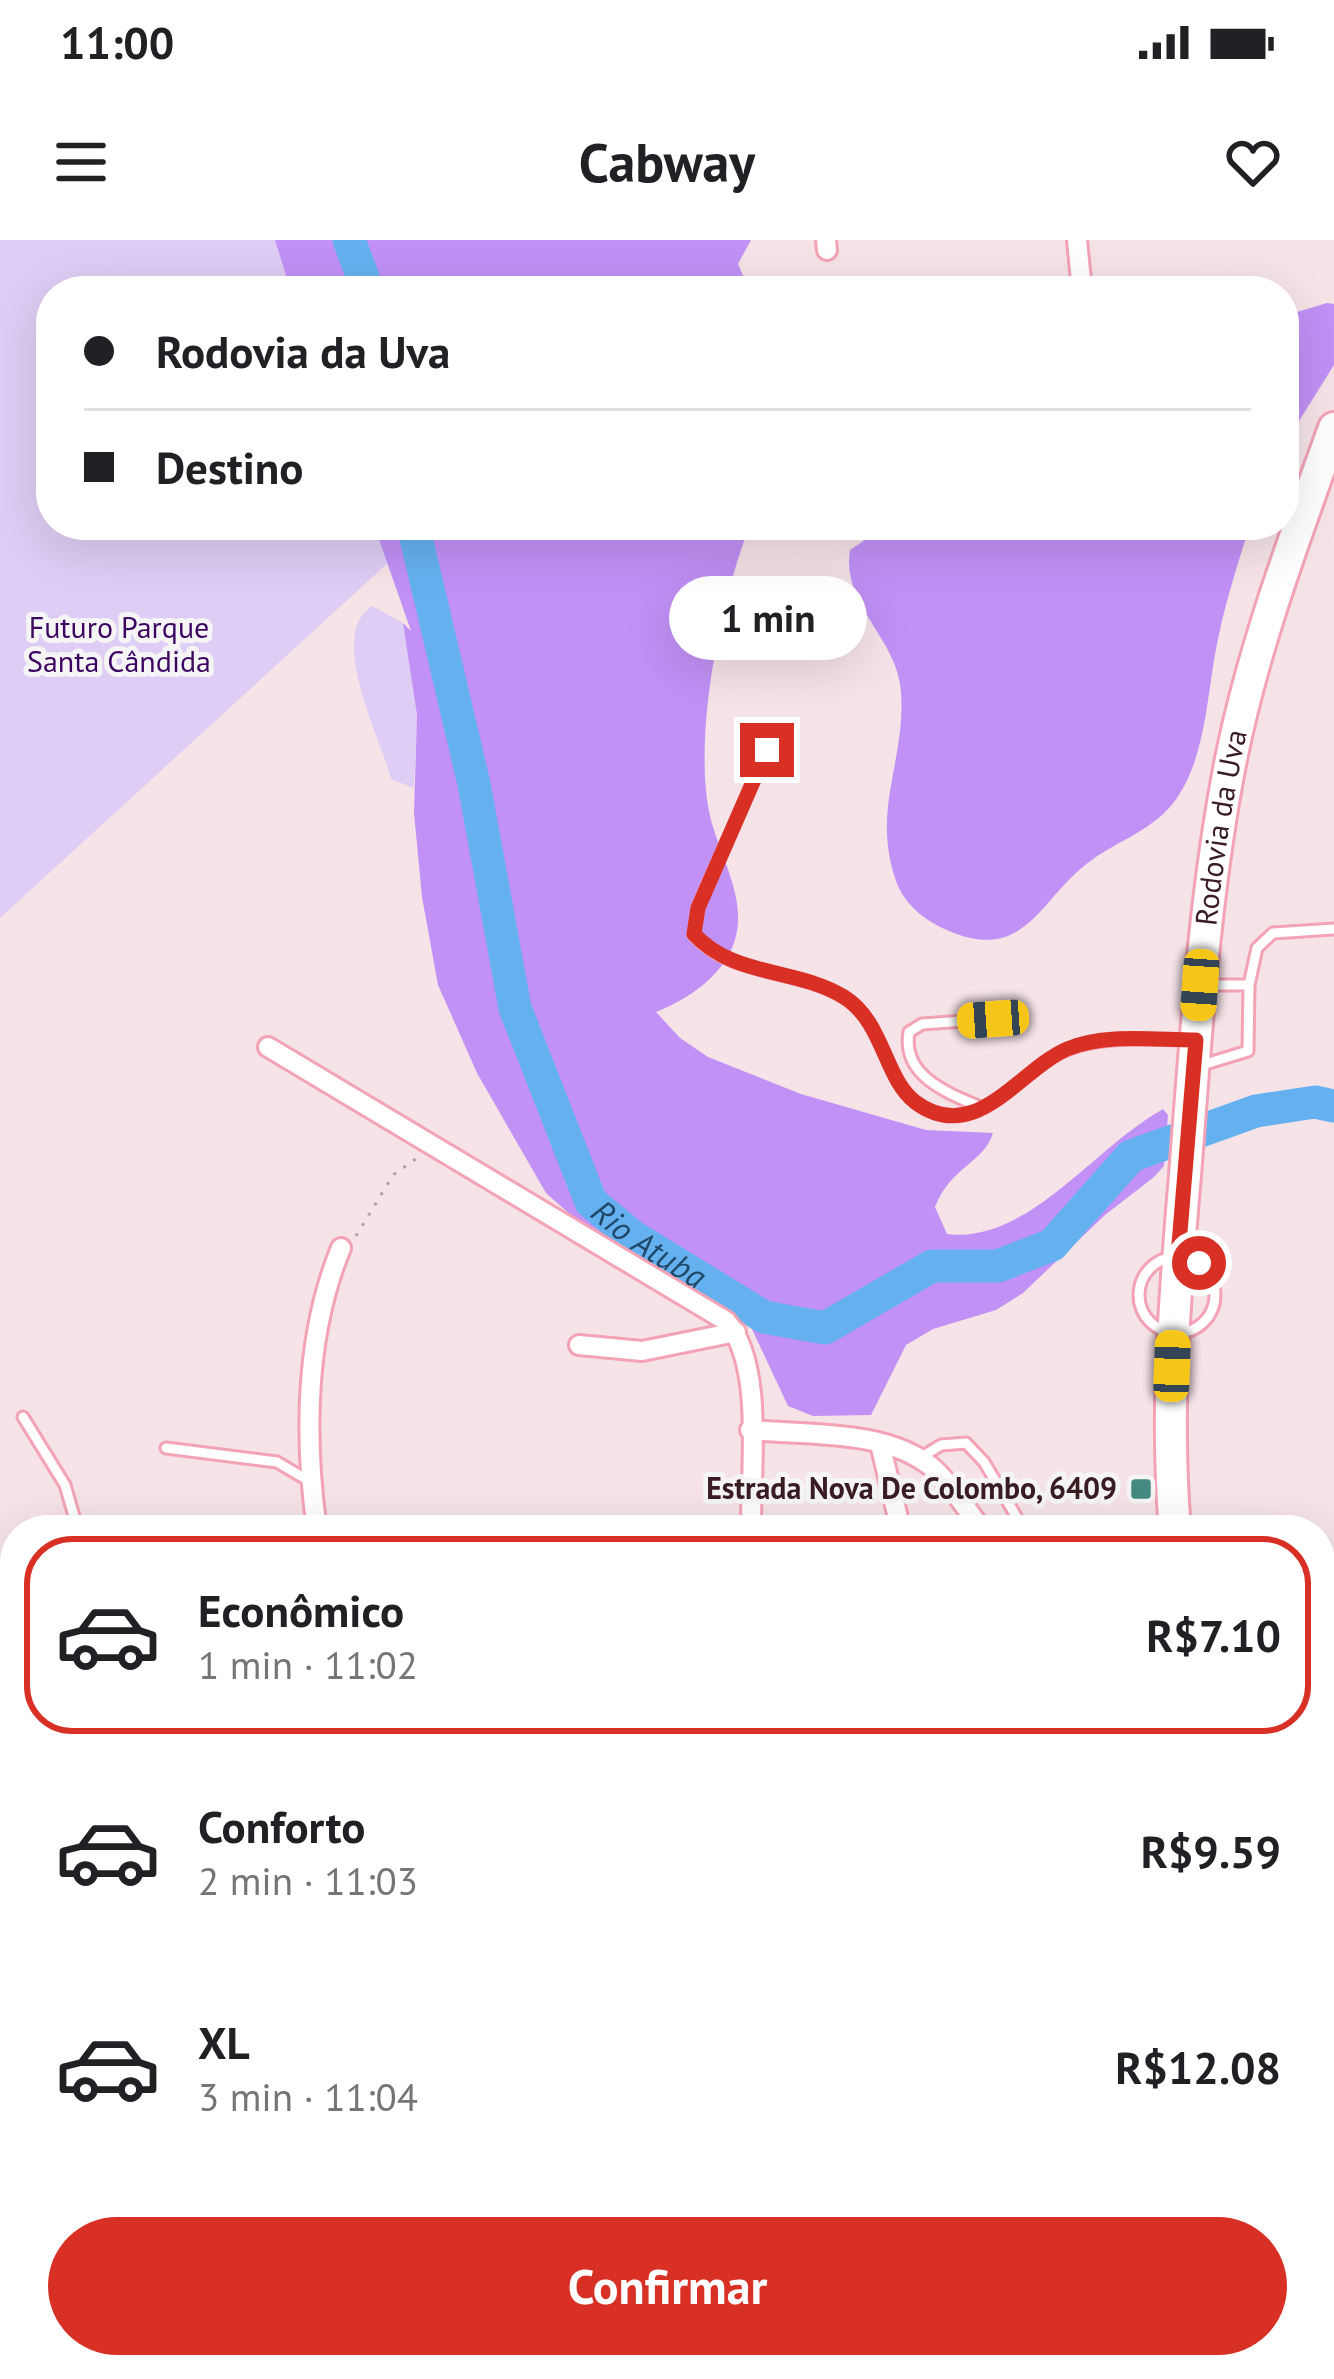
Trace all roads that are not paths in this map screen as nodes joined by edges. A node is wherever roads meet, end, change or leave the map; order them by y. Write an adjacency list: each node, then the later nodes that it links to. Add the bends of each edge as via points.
1 (1077, 240): 2 (street)
2 (1081, 276)
3 (1334, 428): 4 (highway, Rodovia da Uva)
4 (1299, 527)
5 (1294, 540): 8 (highway, Rodovia da Uva, via 1237,733)
6 (767, 750): 13 (lane, via 694,934 712,955 854,1004 912,1100 942,1115)
7 (1334, 929): 9 (lane, via 1273,933 1257,948)
8 (1200, 985): 9 (lane); 12 (highway, Rodovia da Uva)
9 (1249, 985): 12 (lane, via 1248,1051)
10 (993, 1019): 13 (lane, via 922,1024 908,1032 906,1046 915,1068 941,1090)
11 (268, 1047): 15 (street)
12 (1194, 1054): 13 (lane, via 1108,1040 1066,1049); 29 (highway, Rodovia da Uva, via 1173,1334)
13 (987, 1109)
14 (341, 1249): 22 (street, via 319,1330)
15 (736, 1332): 16 (street, via 642,1351); 18 (street, via 749,1375)
16 (579, 1345)
17 (22, 1417): 23 (lane, via 65,1485)
18 (750, 1430): 19 (street); 25 (street)
19 (880, 1444): 21 (street); 26 (street)
20 (166, 1448): 22 (lane, via 277,1462)
21 (920, 1458): 27 (street); 28 (lane, via 966,1443)
22 (310, 1482): 24 (street)
23 (74, 1515)
24 (315, 1515)
25 (751, 1515)
26 (897, 1515)
27 (971, 1515)
28 (1015, 1515)
29 (1175, 1515)

